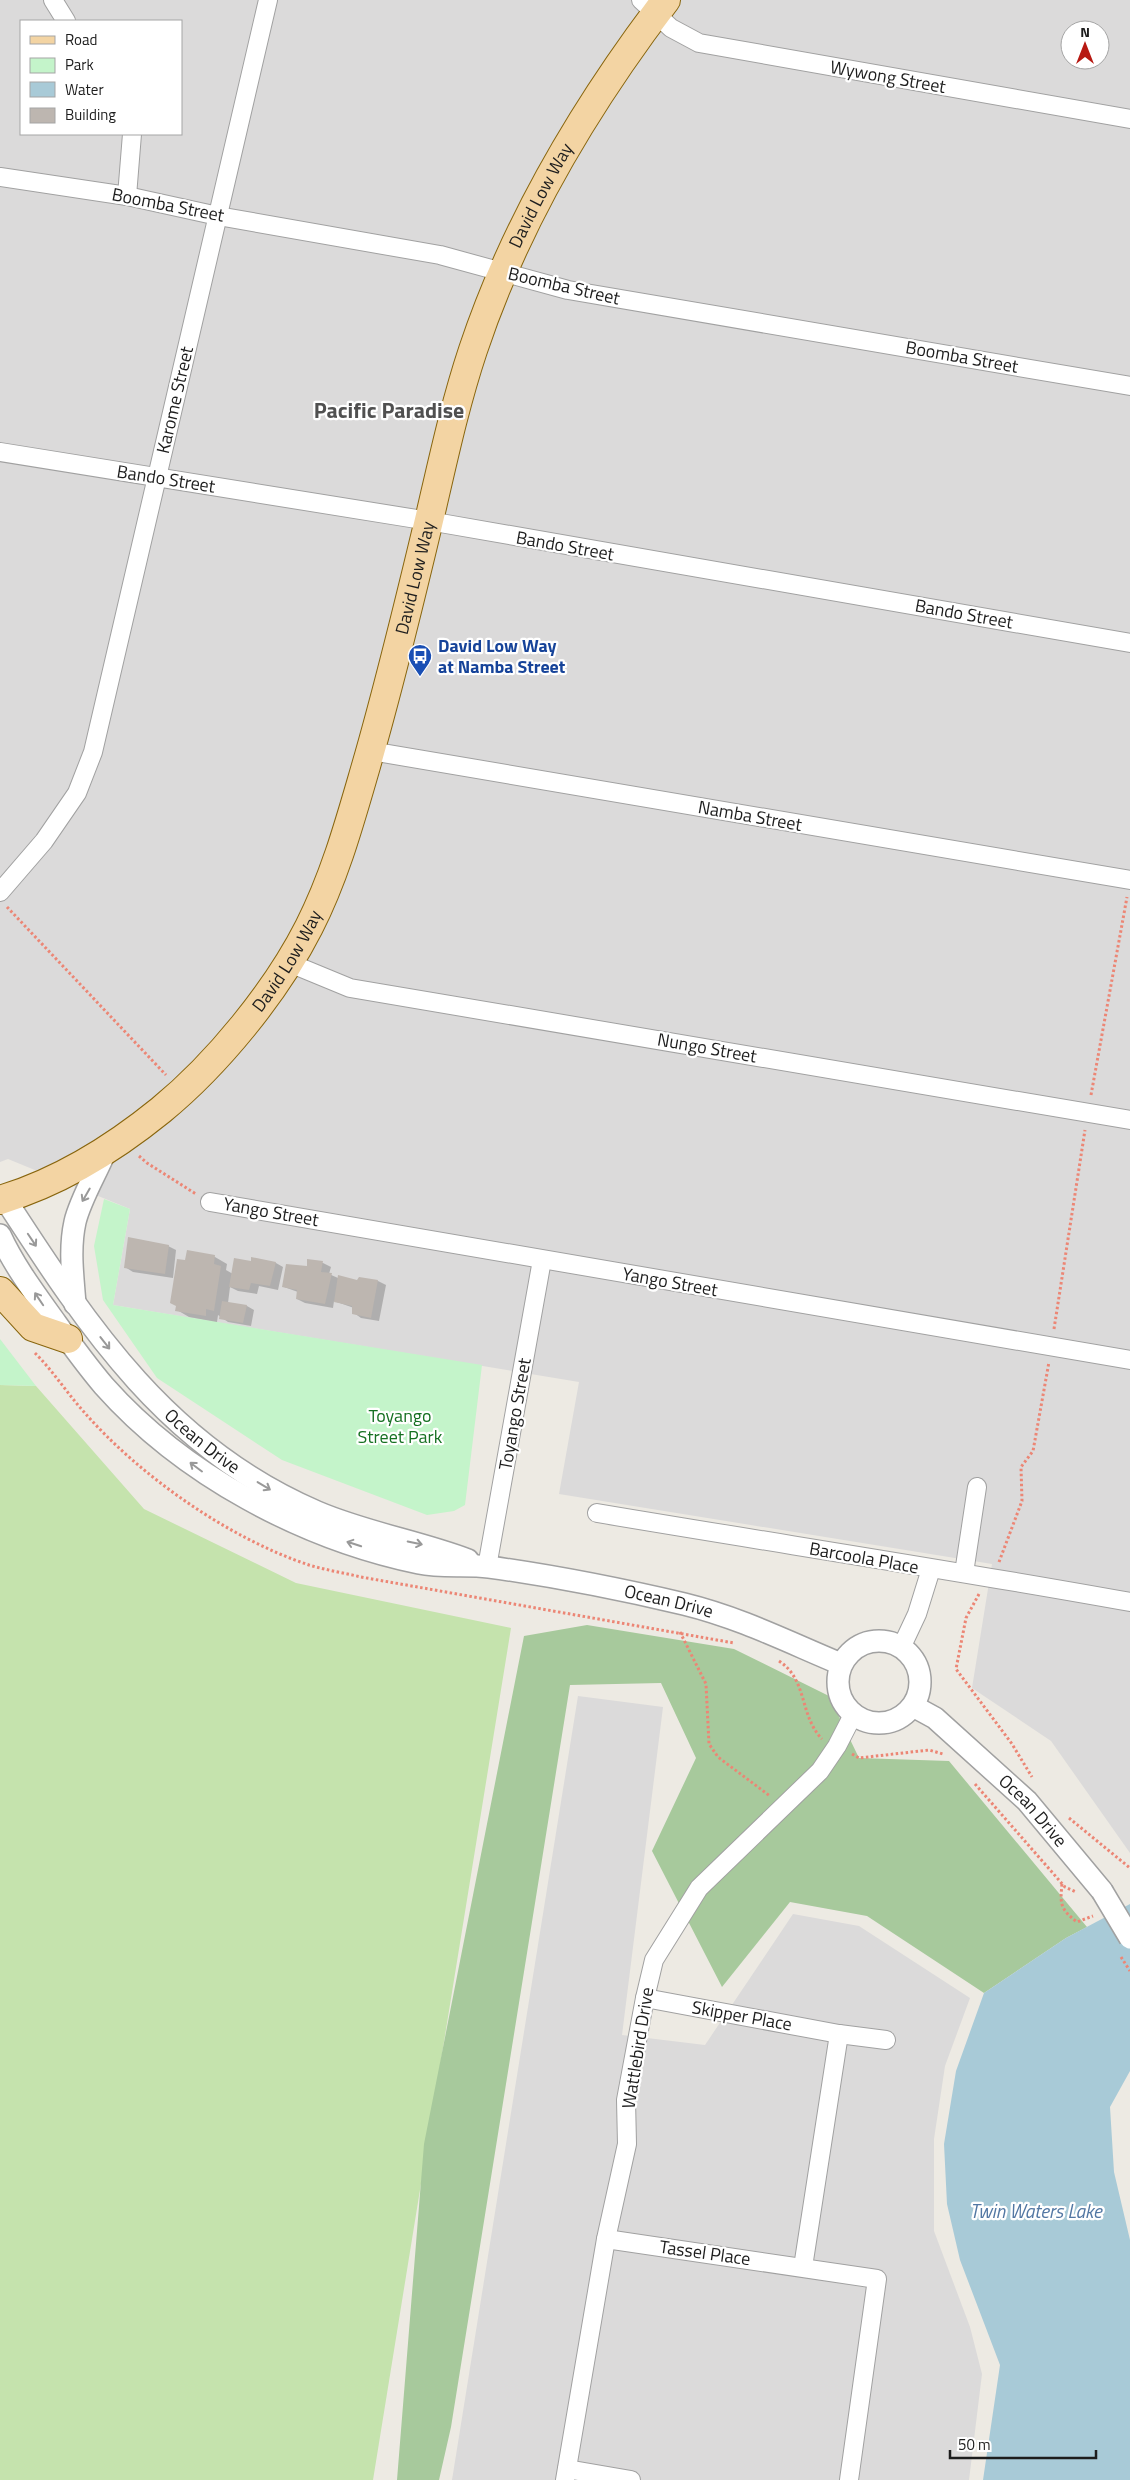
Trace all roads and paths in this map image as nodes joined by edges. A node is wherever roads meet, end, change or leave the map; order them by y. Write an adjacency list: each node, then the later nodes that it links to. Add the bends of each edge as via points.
1 (53, 0): 4 (street)
2 (268, 0): 9 (street, Karome Street)
3 (654, 5): 5 (street, Wywong Street, via 689,39 706,44); 10 (main road, David Low Way, via 550,178)
4 (65, 20)
5 (1130, 119)
6 (132, 135): 8 (street)
7 (0, 177): 8 (street, Boomba Street)
8 (127, 196): 9 (street, Boomba Street)
9 (218, 216): 10 (street, Boomba Street, via 440,255); 13 (street, Karome Street)
10 (504, 273): 11 (street, Boomba Street, via 568,290); 14 (main road, David Low Way, via 460,392)
11 (1130, 386)
12 (0, 452): 13 (street, Bando Street)
13 (156, 478): 14 (street, Bando Street); 18 (street, Karome Street, via 92,752 77,794 44,841)
14 (429, 521): 15 (street, Bando Street); 16 (main road, David Low Way)
15 (1130, 643)
16 (371, 751): 17 (street, Namba Street); 20 (main road, David Low Way, via 340,855 307,931)
17 (1129, 886): 22 (path)
18 (0, 892)
19 (0, 900): 21 (path)
20 (288, 962): 21 (main road, David Low Way, via 240,1030); 22 (street, Nungo Street, via 350,988)
21 (183, 1092): 24 (main road, David Low Way)
22 (1088, 1113): 23 (street, Nungo Street); 33 (path)
23 (1130, 1120)
24 (114, 1145): 25 (main road, David Low Way, via 44,1185); 26 (path); 30 (street, one-way to 30, via 75,1220 72,1256)
25 (2, 1200): 30 (street, Ocean Drive, one-way to 30)
26 (210, 1202): 28 (street, Yango Street)
27 (0, 1235): 31 (street, Ocean Drive, one-way to 27, via 41,1303)
28 (542, 1260): 33 (street, Yango Street); 37 (street, Toyango Street)
29 (0, 1291): 31 (main road, via 33,1327)
30 (75, 1304): 37 (street, Ocean Drive, one-way to 37, via 139,1385 172,1418 237,1469 279,1495 355,1527 435,1548)
31 (68, 1339): 37 (street, Ocean Drive, one-way to 31, via 422,1564 390,1556 349,1544 253,1501 200,1471 157,1437 104,1386)
32 (29, 1346): 42 (path, via 53,1370 84,1412 135,1461 172,1492 268,1549 310,1565 361,1577)
33 (1051, 1347): 34 (street, Yango Street); 40 (path, via 1033,1451 1021,1467 1022,1501)
34 (1130, 1360)
35 (977, 1487): 39 (street)
36 (597, 1513): 38 (street, Barcoola Place)
37 (487, 1567): 46 (street, Ocean Drive, via 686,1605 749,1624)
38 (931, 1569): 39 (street, Barcoola Place); 44 (street, via 918,1614)
39 (964, 1573): 40 (street, Barcoola Place)
40 (993, 1577): 41 (street, Barcoola Place); 52 (path, via 973,1601 966,1618 956,1669 1012,1744)
41 (1130, 1602)
42 (680, 1632): 43 (path); 53 (path, via 706,1684 709,1744 718,1757)
43 (736, 1644)
44 (901, 1648): 46 (street, via 888,1642 874,1641 861,1645); 47 (street, via 918,1668 919,1694)
45 (778, 1661): 49 (path, via 786,1666 798,1683 810,1725 821,1738)
46 (841, 1664): 48 (street, via 838,1691 843,1704)
47 (913, 1706): 48 (street, via 903,1716 884,1723 864,1722); 57 (street, Ocean Drive, bridge, via 935,1718 1027,1801 1102,1891)
48 (853, 1715): 49 (street, Wattlebird Drive)
49 (837, 1746): 50 (path, via 859,1758 929,1750); 53 (street, Wattlebird Drive, via 820,1771)
50 (948, 1757)
51 (974, 1782): 56 (path, via 1065,1887)
52 (1036, 1783)
53 (784, 1806): 58 (street, Wattlebird Drive, via 699,1888 654,1960)
54 (1062, 1811): 55 (path)
55 (1130, 1868)
56 (1078, 1893)
57 (1130, 1938)
58 (644, 1998): 59 (street, Skipper Place); 61 (street, Wattlebird Drive, via 626,2100 627,2144)
59 (839, 2034): 60 (street, Skipper Place); 62 (street)
60 (886, 2040)
61 (606, 2239): 62 (street, Tassel Place); 63 (street, Wattlebird Drive)
62 (803, 2267): 65 (street, Tassel Place, via 877,2279)
63 (566, 2475): 64 (street)
64 (631, 2480)
65 (849, 2480)

